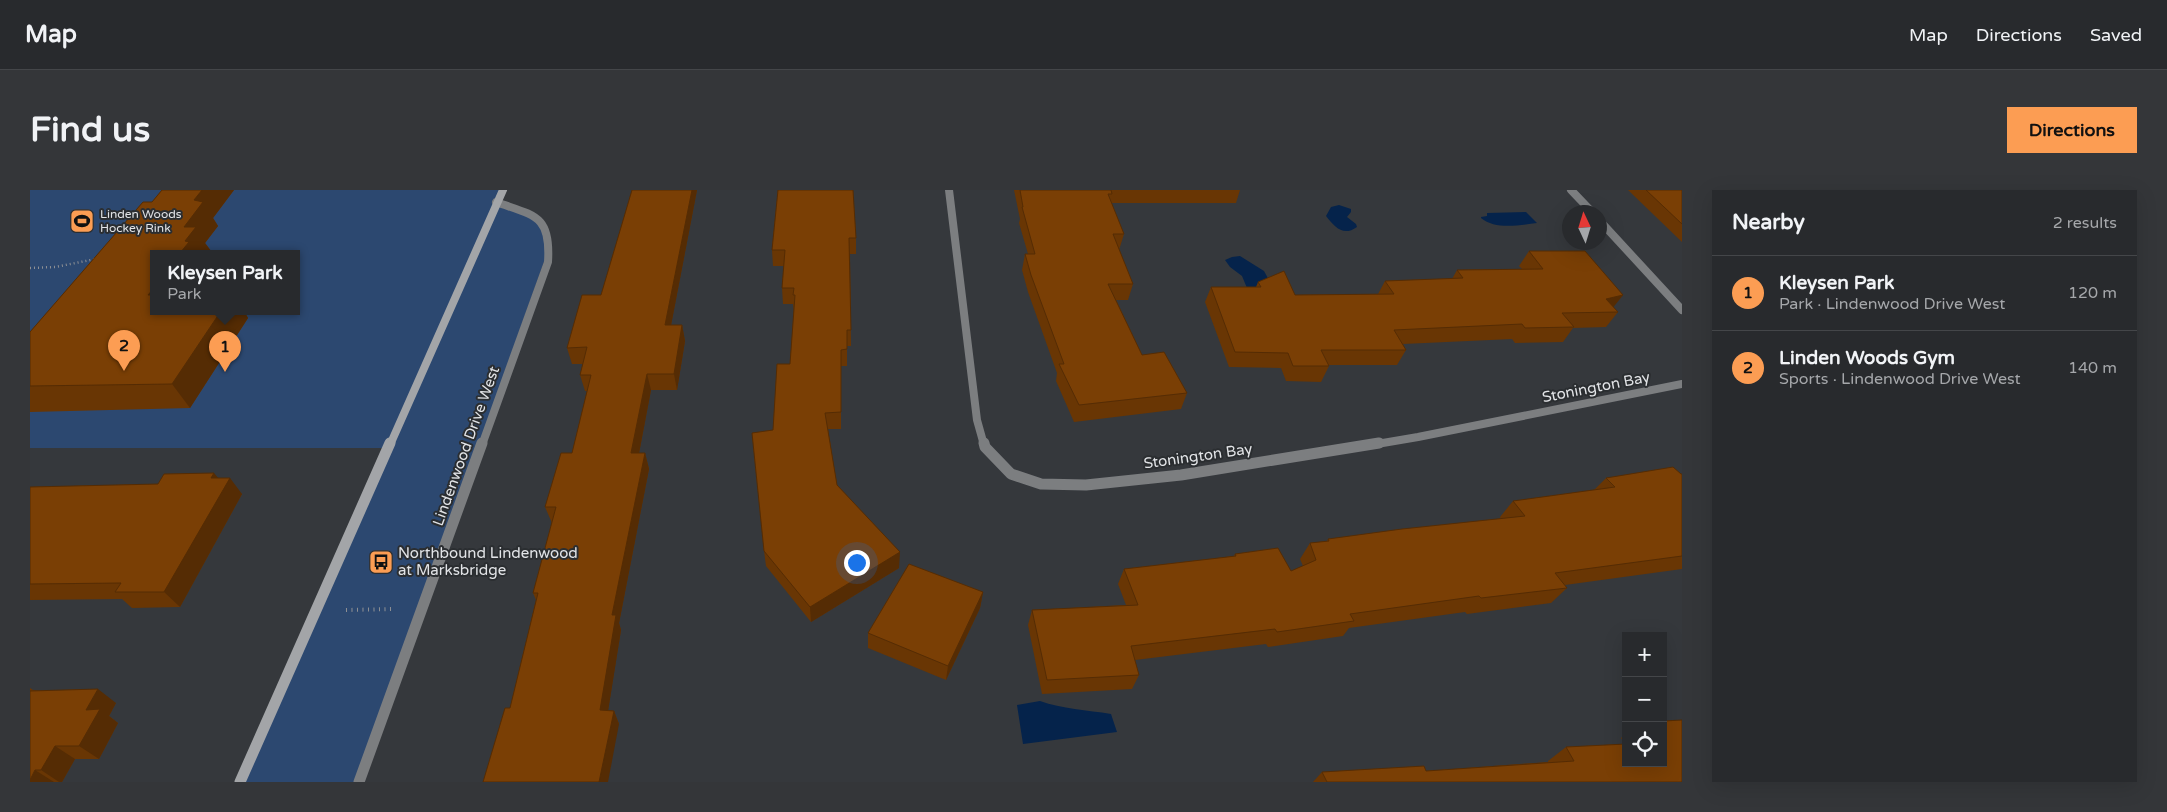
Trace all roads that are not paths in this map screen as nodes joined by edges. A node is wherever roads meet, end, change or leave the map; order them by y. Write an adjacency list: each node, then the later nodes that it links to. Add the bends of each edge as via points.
1 (503, 190): 4 (street)
2 (949, 190): 8 (street, Stonington Bay, via 976,420 985,447 1011,474 1041,484 1086,485 1181,475 1418,436)
3 (1571, 190): 5 (street)
4 (496, 202): 9 (street); 10 (street, Lindenwood Drive West, via 544,223 550,245 548,262)
5 (1585, 205)
6 (1607, 229): 7 (street)
7 (1682, 310)
8 (1682, 384)
9 (240, 782)
10 (359, 782)

